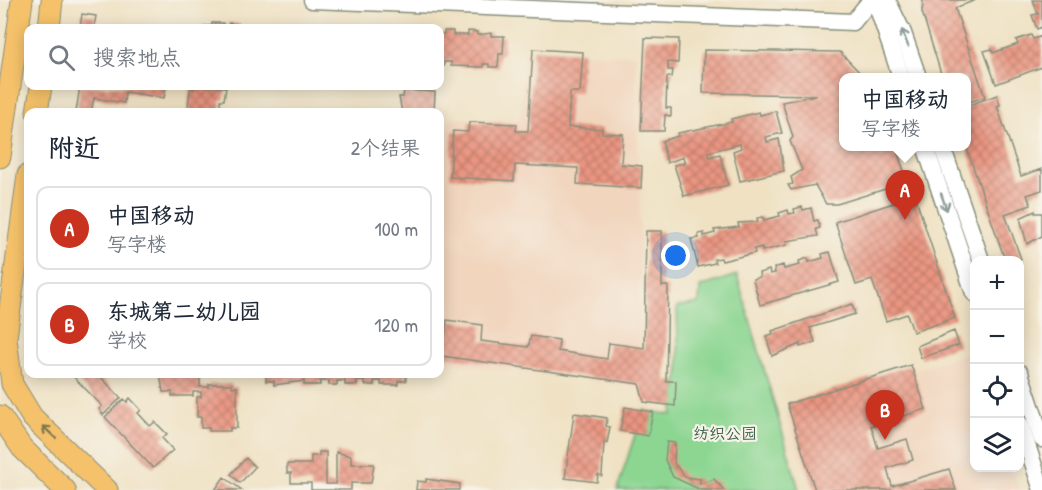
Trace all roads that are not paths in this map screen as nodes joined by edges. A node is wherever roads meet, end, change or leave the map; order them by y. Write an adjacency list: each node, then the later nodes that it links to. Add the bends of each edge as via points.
1 (22, 0): 13 (main road)
2 (52, 0): 6 (main road)
3 (312, 0): 4 (street, via 854,22)
4 (873, 0): 7 (street)
5 (887, 0): 8 (street, one-way to 5)
6 (49, 24)
7 (899, 73)
8 (916, 73)
9 (40, 90): 10 (main road)
10 (38, 108)
11 (926, 151): 16 (street, one-way to 16)
12 (943, 151): 15 (street)
13 (0, 157)
14 (24, 205): 22 (main road, one-way to 14, via 32,417 12,384 6,338)
15 (979, 256)
16 (970, 278)
17 (1024, 385): 20 (street)
18 (0, 416): 21 (main road, via 22,448)
19 (1024, 436): 23 (street)
20 (1042, 439)
21 (65, 490)
22 (107, 490)
23 (1042, 490)

